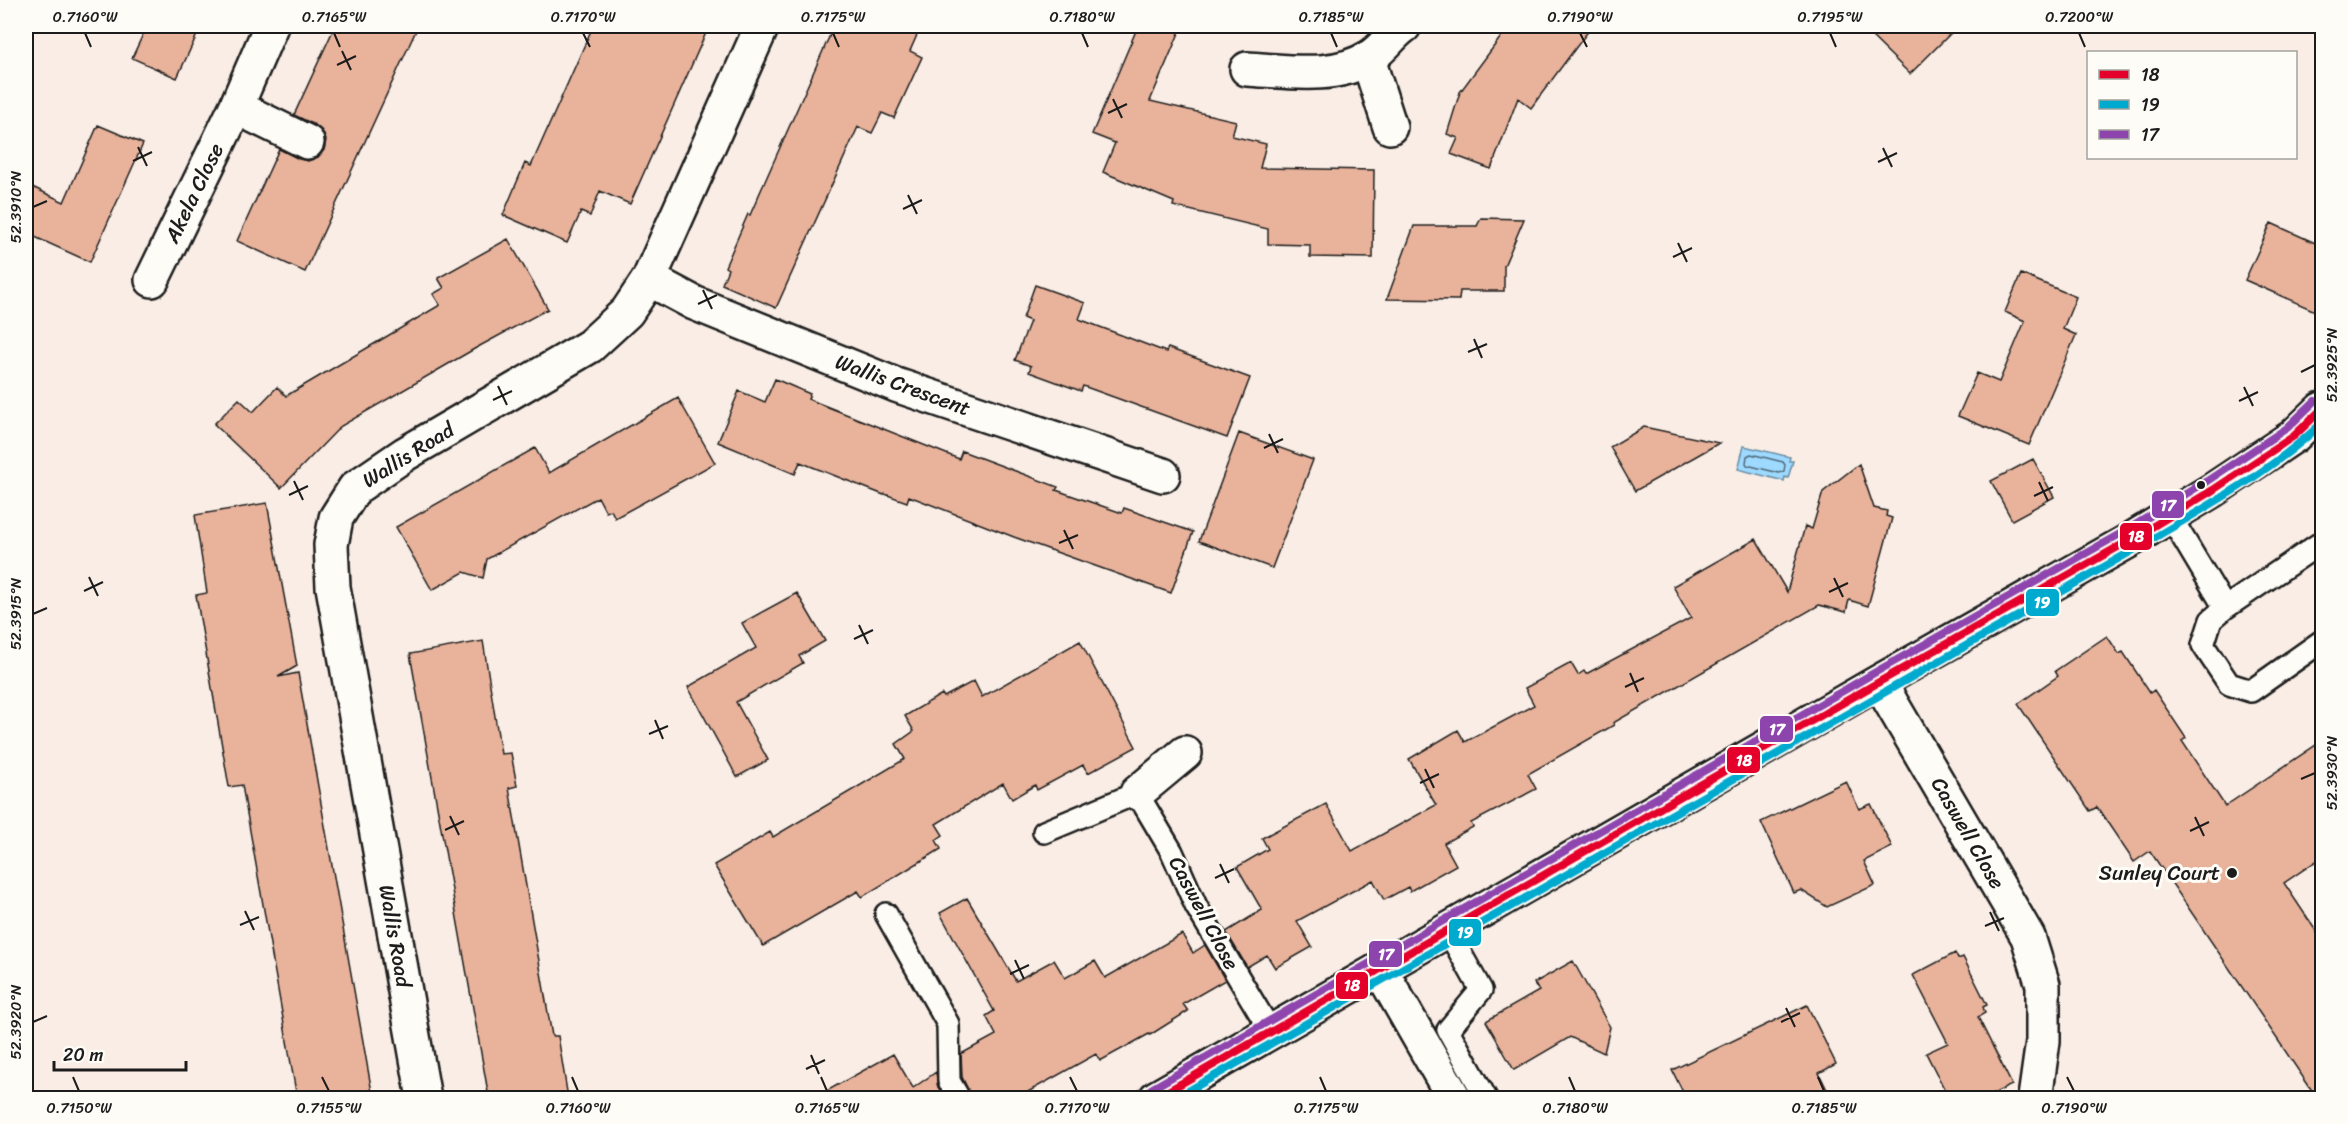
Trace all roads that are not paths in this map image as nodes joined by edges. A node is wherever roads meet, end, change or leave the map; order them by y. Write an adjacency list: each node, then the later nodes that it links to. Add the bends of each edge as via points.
1 (271, 26): 6 (street, Akela Close)
2 (762, 26): 9 (street, Wallis Road)
3 (1404, 26): 4 (street)
4 (1368, 59): 5 (street, via 1316,73); 7 (street)
5 (1247, 69)
6 (236, 107): 8 (street); 10 (street, Akela Close)
7 (1390, 127)
8 (307, 142)
9 (649, 279): 12 (street, Wallis Crescent, via 694,303 896,385); 25 (street, Wallis Road, via 627,312 590,346 405,454 355,488 336,518 331,545 333,587)
10 (152, 280)
11 (2322, 409): 13 (street, via 2294,436)
12 (1163, 475)
13 (2170, 516): 15 (lane); 17 (street)
14 (2322, 542): 15 (lane)
15 (2225, 608): 16 (lane, via 2211,620 2203,645 2229,684 2251,691)
16 (2322, 641)
17 (1879, 682): 22 (street); 30 (street, Caswell Close, via 2028,937 2043,985 2043,1041)
18 (1185, 753): 19 (street)
19 (1137, 793): 20 (lane); 24 (lane, Caswell Close, via 1172,852 1196,906)
20 (1044, 832)
21 (886, 914): 26 (lane, via 948,1024 949,1081)
22 (1448, 931): 23 (street); 29 (lane, via 1481,990 1448,1030)
23 (1380, 969): 24 (street); 28 (street)
24 (1271, 1032): 27 (street)
25 (424, 1098)
26 (959, 1098)
27 (1156, 1098)
28 (1454, 1098)
29 (1486, 1098)
30 (2035, 1098)

